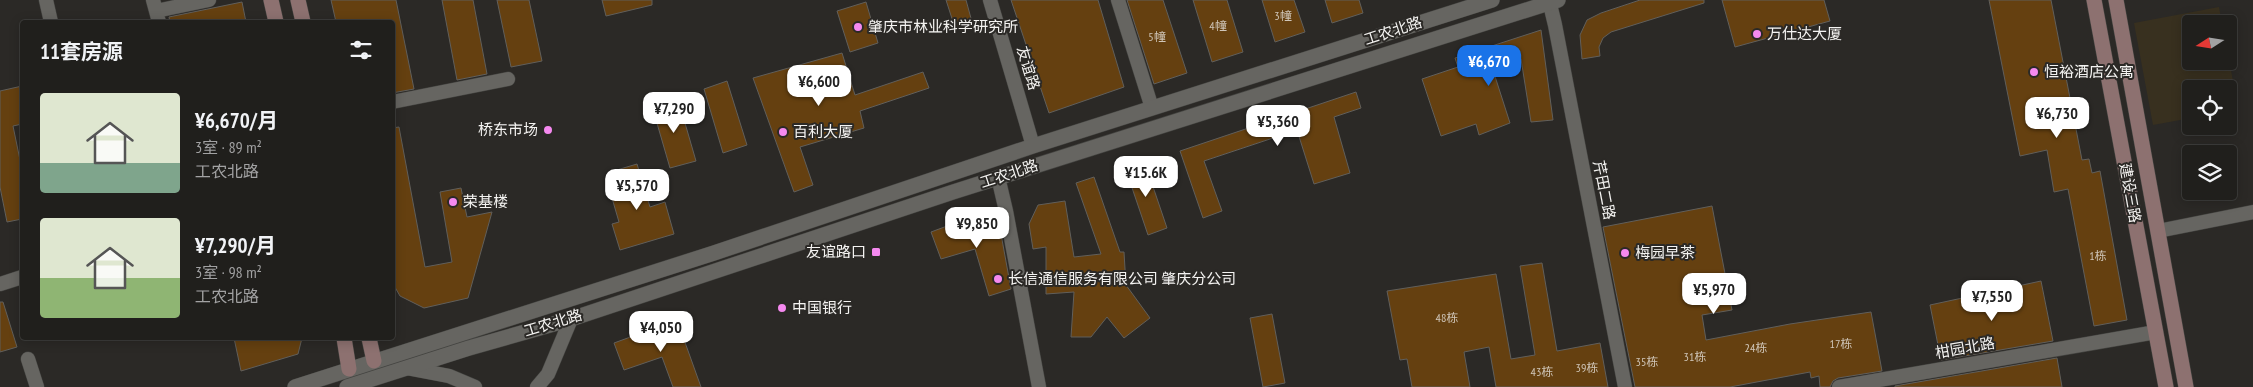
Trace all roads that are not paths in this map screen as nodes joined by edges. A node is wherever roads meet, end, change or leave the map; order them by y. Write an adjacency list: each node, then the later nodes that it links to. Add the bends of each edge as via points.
1 (46, 0): 12 (street)
2 (209, 0): 11 (street)
3 (271, 0): 13 (main road)
4 (298, 0): 14 (main road)
5 (990, 0): 18 (street, 友谊路)
6 (1118, 0): 17 (street)
7 (1492, 0): 17 (street, 工农北路)
8 (2094, 0): 25 (main road, 建设三路)
9 (2116, 0): 21 (main road, 建设三路)
10 (1552, 1): 19 (street, 工农北路); 38 (street, 芹田二路)
11 (156, 11)
12 (51, 20)
13 (276, 20)
14 (303, 20)
15 (508, 79): 16 (street)
16 (395, 101)
17 (1152, 108): 18 (street, 工农北路)
18 (1033, 146): 29 (street, 工农北路, via 714,253)
19 (998, 177): 24 (street, 工农北路); 37 (street)
20 (2253, 212): 21 (street)
21 (2158, 231): 41 (main road, 建设三路)
22 (20, 278): 23 (street)
23 (0, 284)
24 (571, 319): 30 (street, 工农北路); 36 (street, via 548,374)
25 (2156, 332): 39 (street, 柑园北路); 40 (main road, 建设三路)
26 (344, 340): 31 (main road)
27 (369, 340): 29 (main road)
28 (28, 359): 32 (street)
29 (374, 361): 31 (street, 工农北路)
30 (407, 368): 34 (street, 工农北路); 35 (street, via 449,376)
31 (349, 369): 33 (street, 工农北路)
32 (36, 387)
33 (295, 387)
34 (347, 387)
35 (475, 387)
36 (537, 387)
37 (1039, 387)
38 (1625, 387)
39 (1839, 387)
40 (2166, 387)
41 (2186, 387)

